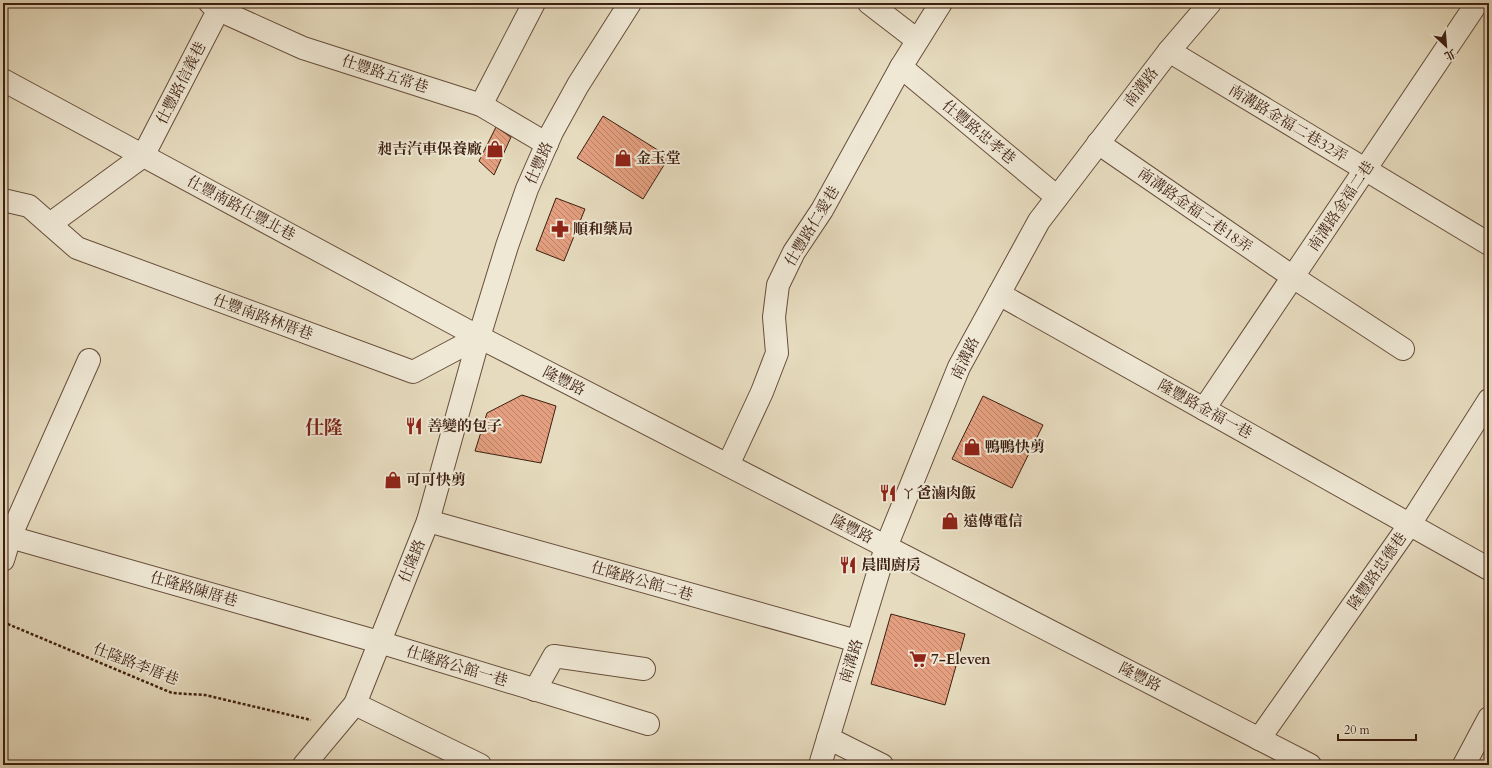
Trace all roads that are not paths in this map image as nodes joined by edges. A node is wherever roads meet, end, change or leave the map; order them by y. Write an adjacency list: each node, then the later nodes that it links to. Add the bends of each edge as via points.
1 (534, 3): 13 (street)
2 (630, 3): 15 (street, 仕豐路, via 578,85)
3 (869, 3): 9 (street)
4 (941, 3): 9 (street, 仕豐路仁愛巷)
5 (1210, 3): 10 (street, 南溝路)
6 (1478, 3): 8 (street); 17 (street, 南溝路金福二巷)
7 (217, 5): 13 (street, 仕豐路五常巷, via 303,48); 16 (street, 仕豐路信義巷)
8 (1489, 7)
9 (917, 40): 11 (street, 仕豐路仁愛巷)
10 (1169, 51): 14 (street, 南溝路); 17 (street, 南溝路金福二巷32弄)
11 (901, 67): 18 (street, 仕豐路忠孝巷); 29 (street, 仕豐路仁愛巷, via 822,210 794,252 778,285 774,317 777,353)
12 (3, 80): 16 (street, 仕豐南路仕豐北巷)
13 (481, 105): 15 (street, 仕豐路五常巷)
14 (1098, 143): 18 (street, 南溝路); 22 (street, 南溝路金福二巷18弄)
15 (547, 144): 24 (street, 仕豐路, via 507,246)
16 (143, 156): 20 (street); 24 (street, 仕豐南路仕豐北巷)
17 (1365, 169): 21 (street, 南溝路金福二巷32弄); 22 (street, 南溝路金福二巷)
18 (1057, 197): 23 (street, 南溝路, via 1039,221)
19 (3, 200): 20 (street, 仕豐南路林厝巷, via 29,206)
20 (50, 224): 24 (street, 仕豐南路林厝巷, via 77,248 413,372)
21 (1489, 244)
22 (1293, 277): 25 (street, 南溝路金福二巷18弄); 28 (street, 南溝路金福二巷)
23 (999, 294): 28 (street, 隆豐路金福一巷); 33 (street, 南溝路, via 959,367)
24 (479, 337): 29 (street, 隆豐路); 30 (street, 仕隆路)
25 (1403, 349)
26 (89, 360): 32 (street)
27 (1489, 400): 31 (street, 隆豐路忠德巷)
28 (1204, 409): 31 (street, 隆豐路金福一巷)
29 (728, 465): 33 (street, 隆豐路)
30 (428, 521): 36 (street, 仕隆路公館二巷); 37 (street, 仕隆路)
31 (1410, 524): 35 (street, 隆豐路金福一巷); 44 (street, 隆豐路忠德巷)
32 (10, 537): 34 (street); 37 (street, 仕隆路陳厝巷)
33 (886, 547): 36 (street, 南溝路); 44 (street, 隆豐路)
34 (3, 560)
35 (1489, 569)
36 (858, 641): 43 (street, 南溝路)
37 (379, 642): 39 (street, 仕隆路公館一巷); 40 (street, 仕隆路)
38 (644, 669): 39 (street, via 554,656)
39 (535, 690): 42 (street, 仕隆路公館一巷)
40 (355, 704): 45 (street); 46 (street, 仕隆路)
41 (1489, 718): 50 (street)
42 (648, 724)
43 (828, 738): 47 (street, 南溝路); 48 (street)
44 (1259, 739): 49 (street, 隆豐路)
45 (470, 763)
46 (304, 765)
47 (820, 765)
48 (882, 765)
49 (1310, 765)
50 (1464, 765)

